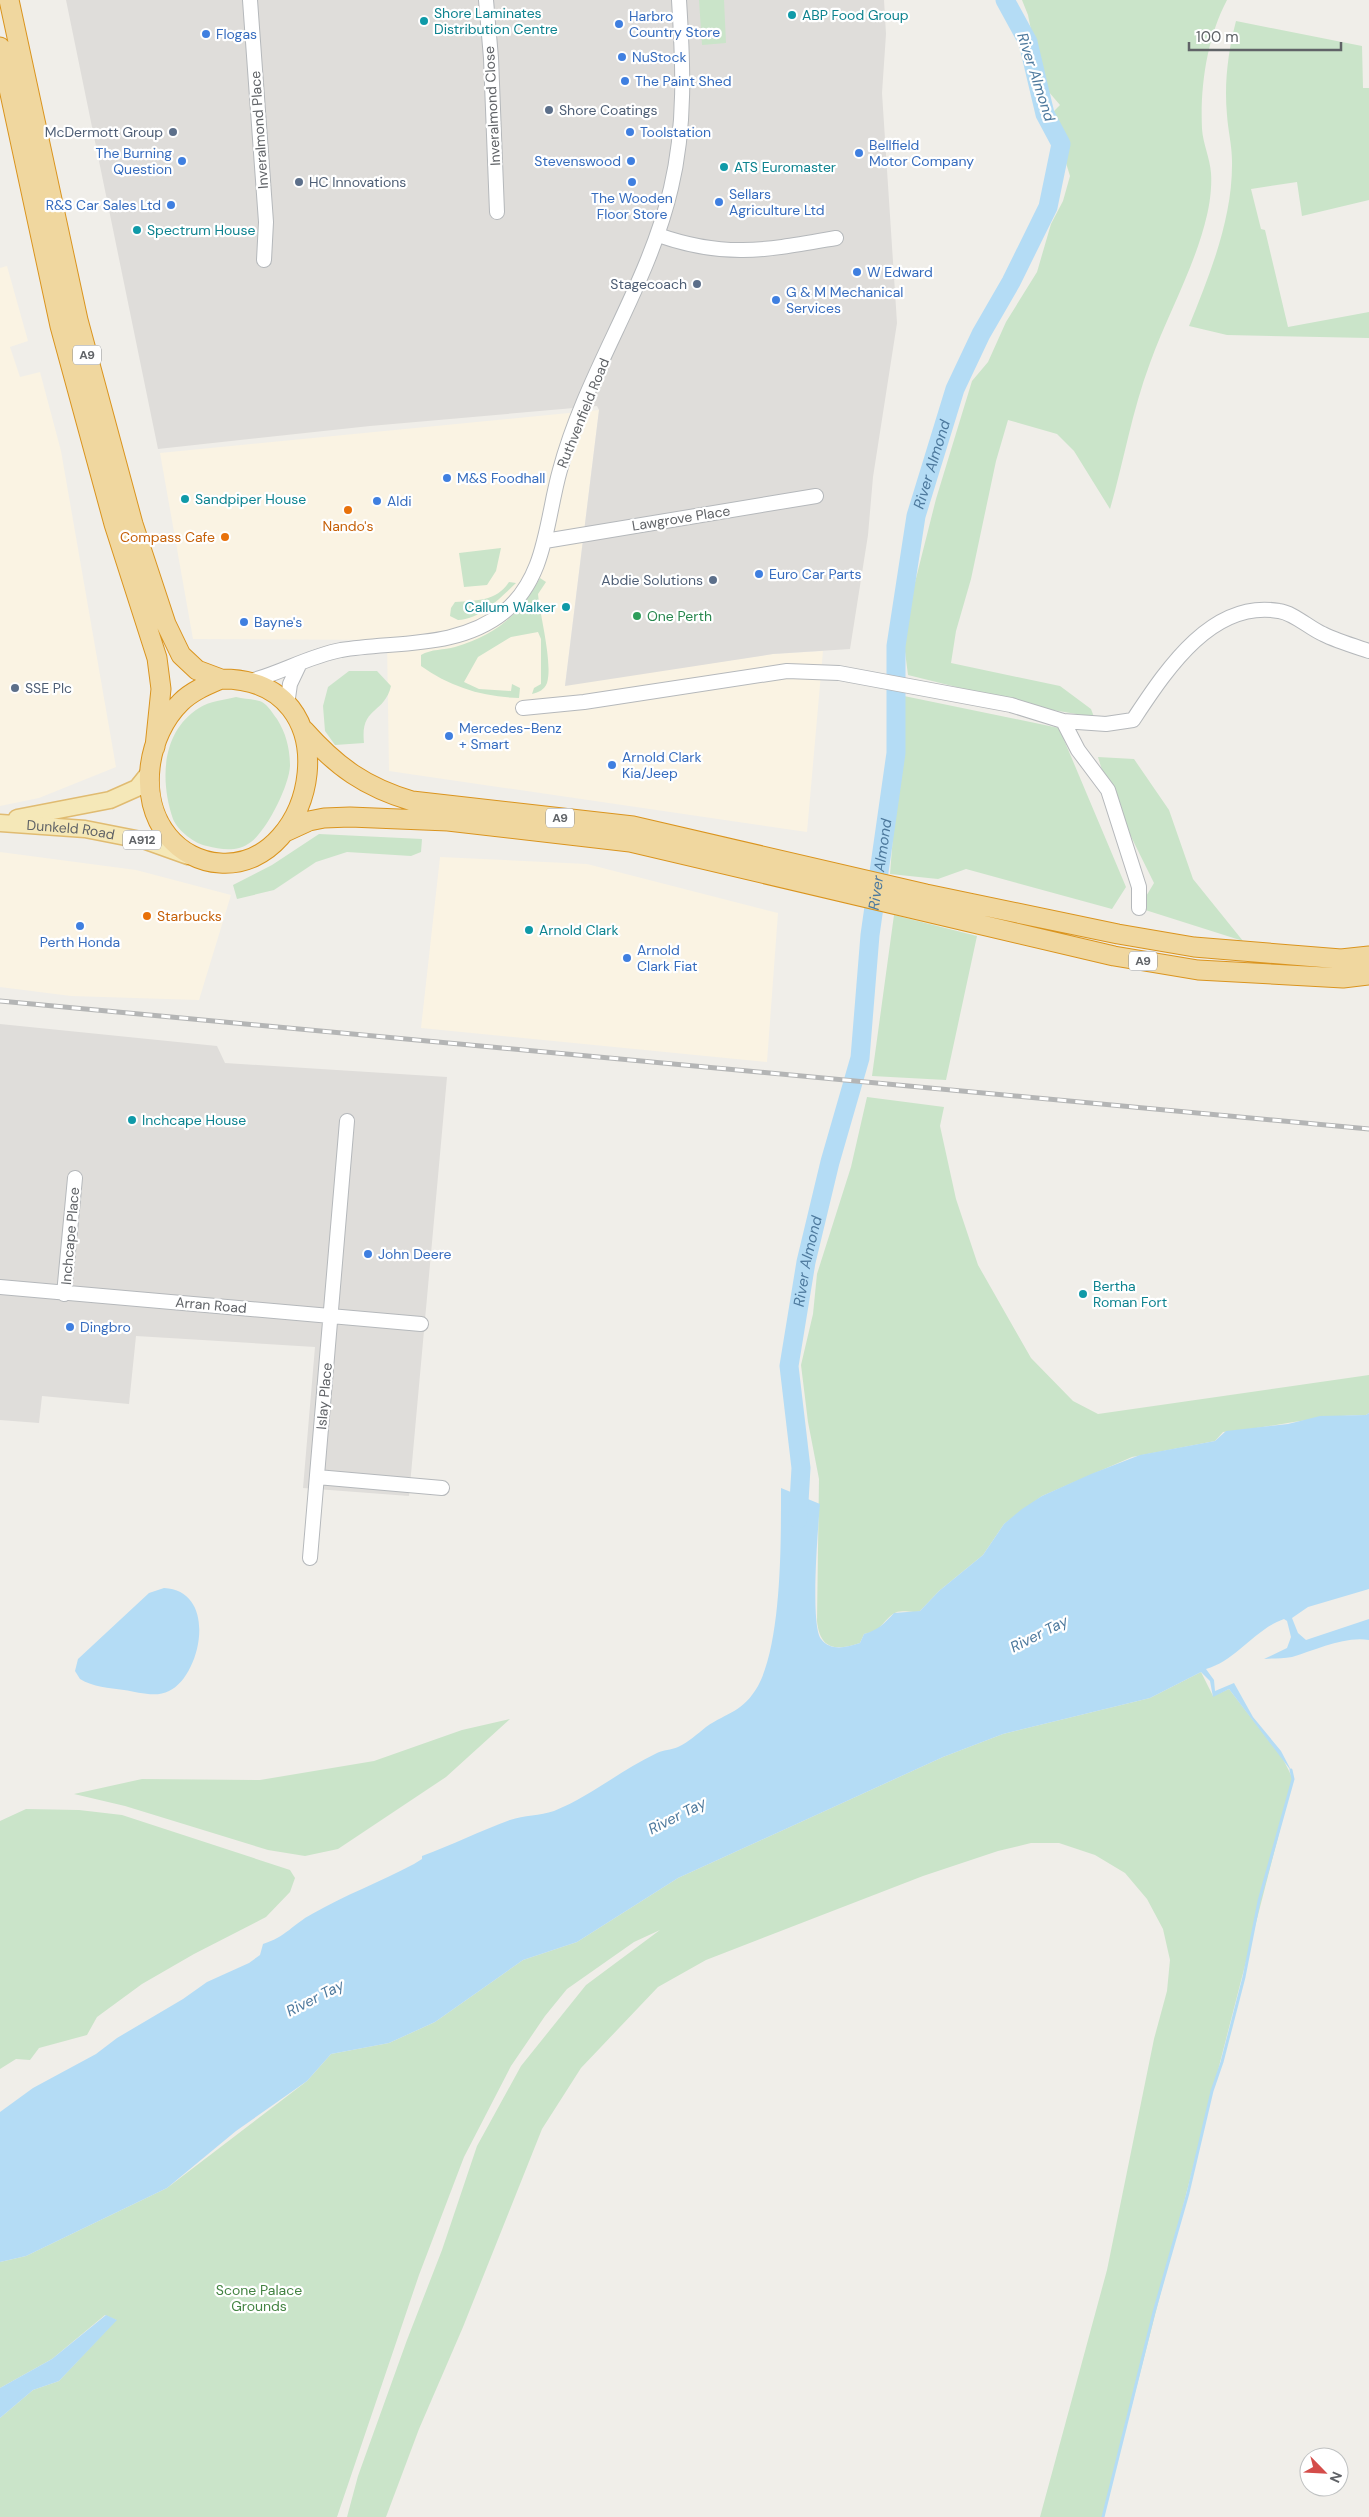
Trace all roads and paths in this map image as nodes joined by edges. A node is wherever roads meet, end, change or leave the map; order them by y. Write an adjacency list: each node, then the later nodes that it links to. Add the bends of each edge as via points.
1 (9, 0): 14 (highway, A9, via 78,320 132,524 180,655 197,670)
2 (250, 0): 9 (street, Inveralmond Place, via 266,222)
3 (486, 0): 6 (street, Inveralmond Close)
4 (679, 0): 7 (street, Ruthvenfield Road, via 682,111 671,187)
5 (0, 47): 20 (highway, A9, via 60,326 114,524 157,658 161,689)
6 (497, 212)
7 (658, 235): 8 (street, via 706,249 739,251); 11 (street, Ruthvenfield Road, via 573,431 551,501)
8 (836, 238)
9 (264, 260)
10 (816, 496): 11 (street, Lawgrove Place)
11 (545, 541): 13 (street, Ruthvenfield Road, via 536,572 522,594 505,612 477,630 430,641 341,650)
12 (1369, 651): 18 (street, via 1323,634 1280,611 1247,612 1219,621 1185,650 1133,720 1106,724)
13 (300, 663): 15 (street, Ruthvenfield Road); 16 (street, via 290,684)
14 (221, 679): 15 (highway); 20 (highway, via 182,701 164,725)
15 (250, 681): 16 (highway, via 273,693)
16 (287, 706): 19 (highway)
17 (523, 708): 18 (street, via 584,702 787,671 840,673 1011,705)
18 (1063, 721): 27 (street, via 1078,750 1108,790 1139,887)
19 (304, 730): 23 (highway, via 308,770 297,808); 25 (highway, A9, via 353,776 412,802 633,826)
20 (155, 747): 21 (highway)
21 (149, 773): 22 (main road, Dunkeld Road / A912, via 136,788 110,800); 24 (highway, via 152,802 160,827 172,841)
22 (0, 822): 24 (main road, Dunkeld Road / A912, via 85,828 146,841)
23 (285, 832): 24 (highway, via 275,843 249,860 230,864 210,863); 25 (highway, A9, via 324,818 448,821 630,842)
24 (198, 858)
25 (834, 880): 26 (highway, A9)
26 (924, 902): 28 (highway, A9, via 1194,947 1341,959); 29 (highway, A9, via 1114,956 1198,970 1343,978)
27 (1139, 908)
28 (1369, 956)
29 (1369, 975)
30 (347, 1120): 34 (street, Islay Place)
31 (75, 1178): 33 (street, Inchcape Place)
32 (0, 1287): 33 (street, Arran Road)
33 (64, 1294): 34 (street, Arran Road)
34 (331, 1315): 35 (street, Arran Road); 36 (street, Islay Place)
35 (421, 1324)
36 (317, 1477): 37 (street); 38 (street, Islay Place)
37 (442, 1488)
38 (310, 1558)

